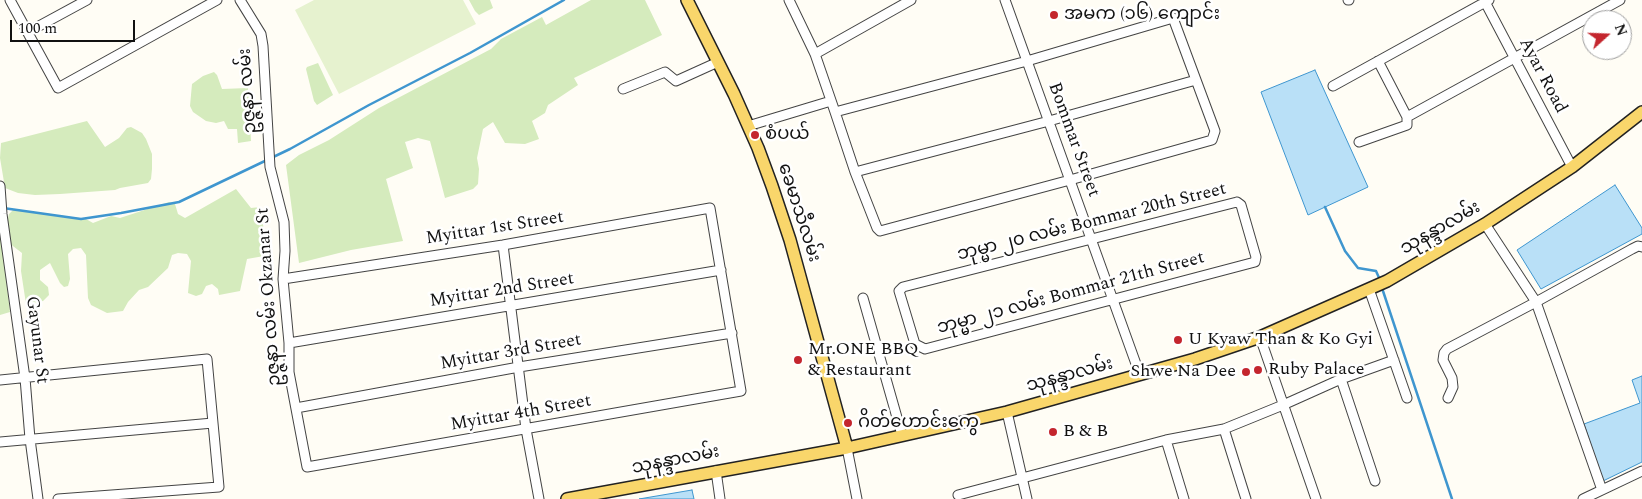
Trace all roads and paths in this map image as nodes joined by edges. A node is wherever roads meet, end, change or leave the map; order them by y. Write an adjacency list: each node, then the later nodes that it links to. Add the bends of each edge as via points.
1 (10, 0): 11 (street)
2 (87, 0): 11 (street)
3 (217, 0): 11 (street, via 58,88)
4 (240, 0): 27 (street, ဥဇ္ဇနာ လမ်း, via 261,34)
5 (687, 0): 16 (main road, ခေမာသီလမ်း)
6 (789, 0): 12 (street)
7 (911, 0): 12 (street)
8 (1005, 0): 14 (street, Bommar Street)
9 (1620, 0): 13 (street)
10 (1486, 1): 13 (street, Ayar Road); 15 (street)
11 (28, 32)
12 (815, 54): 20 (street)
13 (1515, 58): 23 (street); 28 (street, Ayar Road)
14 (1027, 61): 17 (street, via 1173,18); 21 (street); 24 (street, Bommar Street)
15 (1378, 61): 18 (street); 23 (street)
16 (718, 62): 19 (street, via 676,81 665,72); 25 (main road, ခေမာသီလမ်း)
17 (1196, 80): 24 (street); 30 (street, via 1215,131 1212,140)
18 (1333, 86)
19 (623, 89)
20 (831, 100): 21 (street); 25 (street)
21 (834, 112): 29 (street)
22 (1642, 112): 28 (main road, သုနန္ဒာလမ်း)
23 (1407, 117): 26 (street, via 1406,125)
24 (1049, 121): 29 (street); 30 (street, Bommar Street)
25 (748, 126): 66 (main road, ခေမာသီလမ်း, via 790,240)
26 (1359, 142)
27 (269, 155): 38 (street, ဥဇ္ဇနာ လမ်း Okzanar St, via 284,222)
28 (1572, 167): 32 (main road, သုနန္ဒာလမ်း)
29 (855, 172): 30 (street, via 880,231)
30 (1070, 180): 33 (street, Bommar Street)
31 (0, 186): 51 (street, Gayunar St)
32 (1485, 224): 39 (main road, သုနန္ဒာလမ်း); 43 (street)
33 (1092, 240): 36 (street, ဘုမ္မာ ၂၀ လမ်း Bommar 20th Street, via 1237,202 1241,205); 40 (street, ဘုမ္မာ ၂၀ လမ်း Bommar 20th Street, via 904,286); 42 (street, Bommar Street)
34 (503, 245): 37 (street, Myittar 1st Street, via 710,208); 38 (street, Myittar 1st Street); 44 (street)
35 (1642, 247): 43 (street, via 1632,249)
36 (1256, 257): 42 (street, ဘုမ္မာ ၂၁ လမ်း Bommar 21th Street, via 1255,262)
37 (721, 270): 44 (street, Myittar 2nd Street); 45 (street)
38 (284, 279): 47 (street, ဥဇ္ဇနာ လမ်း Okzanar St)
39 (1369, 290): 46 (main road, သုနန္ဒာလမ်း); 48 (street)
40 (899, 291): 42 (street, ဘုမ္မာ ၂၁ လမ်း Bommar 21th Street, via 915,344 925,348)
41 (863, 298): 62 (street)
42 (1113, 300): 50 (street, Bommar Street)
43 (1536, 302): 55 (street, via 1446,349 1443,360 1453,387); 72 (street)
44 (511, 307): 47 (street, Myittar 2nd Street); 49 (street)
45 (732, 333): 49 (street, Myittar 3rd Street); 61 (street, Myittar 4th Street, via 741,391)
46 (1260, 337): 50 (main road, သုနန္ဒာလမ်း); 56 (street)
47 (289, 343): 57 (street, ဥဇ္ဇနာ လမ်း Okzanar St, via 289,372)
48 (1394, 360): 52 (street); 54 (street)
49 (518, 367): 57 (street, Myittar 3rd Street); 61 (street)
50 (1140, 375): 58 (main road, သုနန္ဒာလမ်း)
51 (25, 378): 53 (street); 59 (street, via 207,359); 63 (street, Gayunar St)
52 (1341, 379): 56 (street); 71 (street)
53 (0, 380)
54 (1407, 398)
55 (1448, 398)
56 (1283, 405): 60 (street); 83 (street)
57 (296, 408): 67 (street, ဥဇ္ဇနာ လမ်း Okzanar St)
58 (1007, 412): 62 (main road, သုနန္ဒာလမ်း); 70 (street)
59 (213, 423): 63 (street); 75 (street, via 219,487)
60 (1224, 428): 64 (street); 82 (street)
61 (526, 430): 67 (street, Myittar 4th Street); 76 (street)
62 (902, 435): 66 (main road, သုနန္ဒာလမ်း)
63 (30, 439): 65 (street); 74 (street, Gayunar St)
64 (1166, 440): 70 (street); 81 (street)
65 (0, 442)
66 (847, 448): 69 (main road, သုနန္ဒာလမ်း); 79 (street)
67 (307, 467)
68 (1642, 471): 72 (street)
69 (716, 472): 77 (main road, သုနန္ဒာလမ်း); 78 (street)
70 (1021, 479): 73 (street); 80 (street)
71 (1374, 481)
72 (1602, 490): 84 (street)
73 (958, 495)
74 (38, 499)
75 (58, 499)
76 (539, 499)
77 (568, 499)
78 (720, 499)
79 (857, 499)
80 (1026, 499)
81 (1184, 499)
82 (1246, 499)
83 (1316, 499)
84 (1583, 499)

